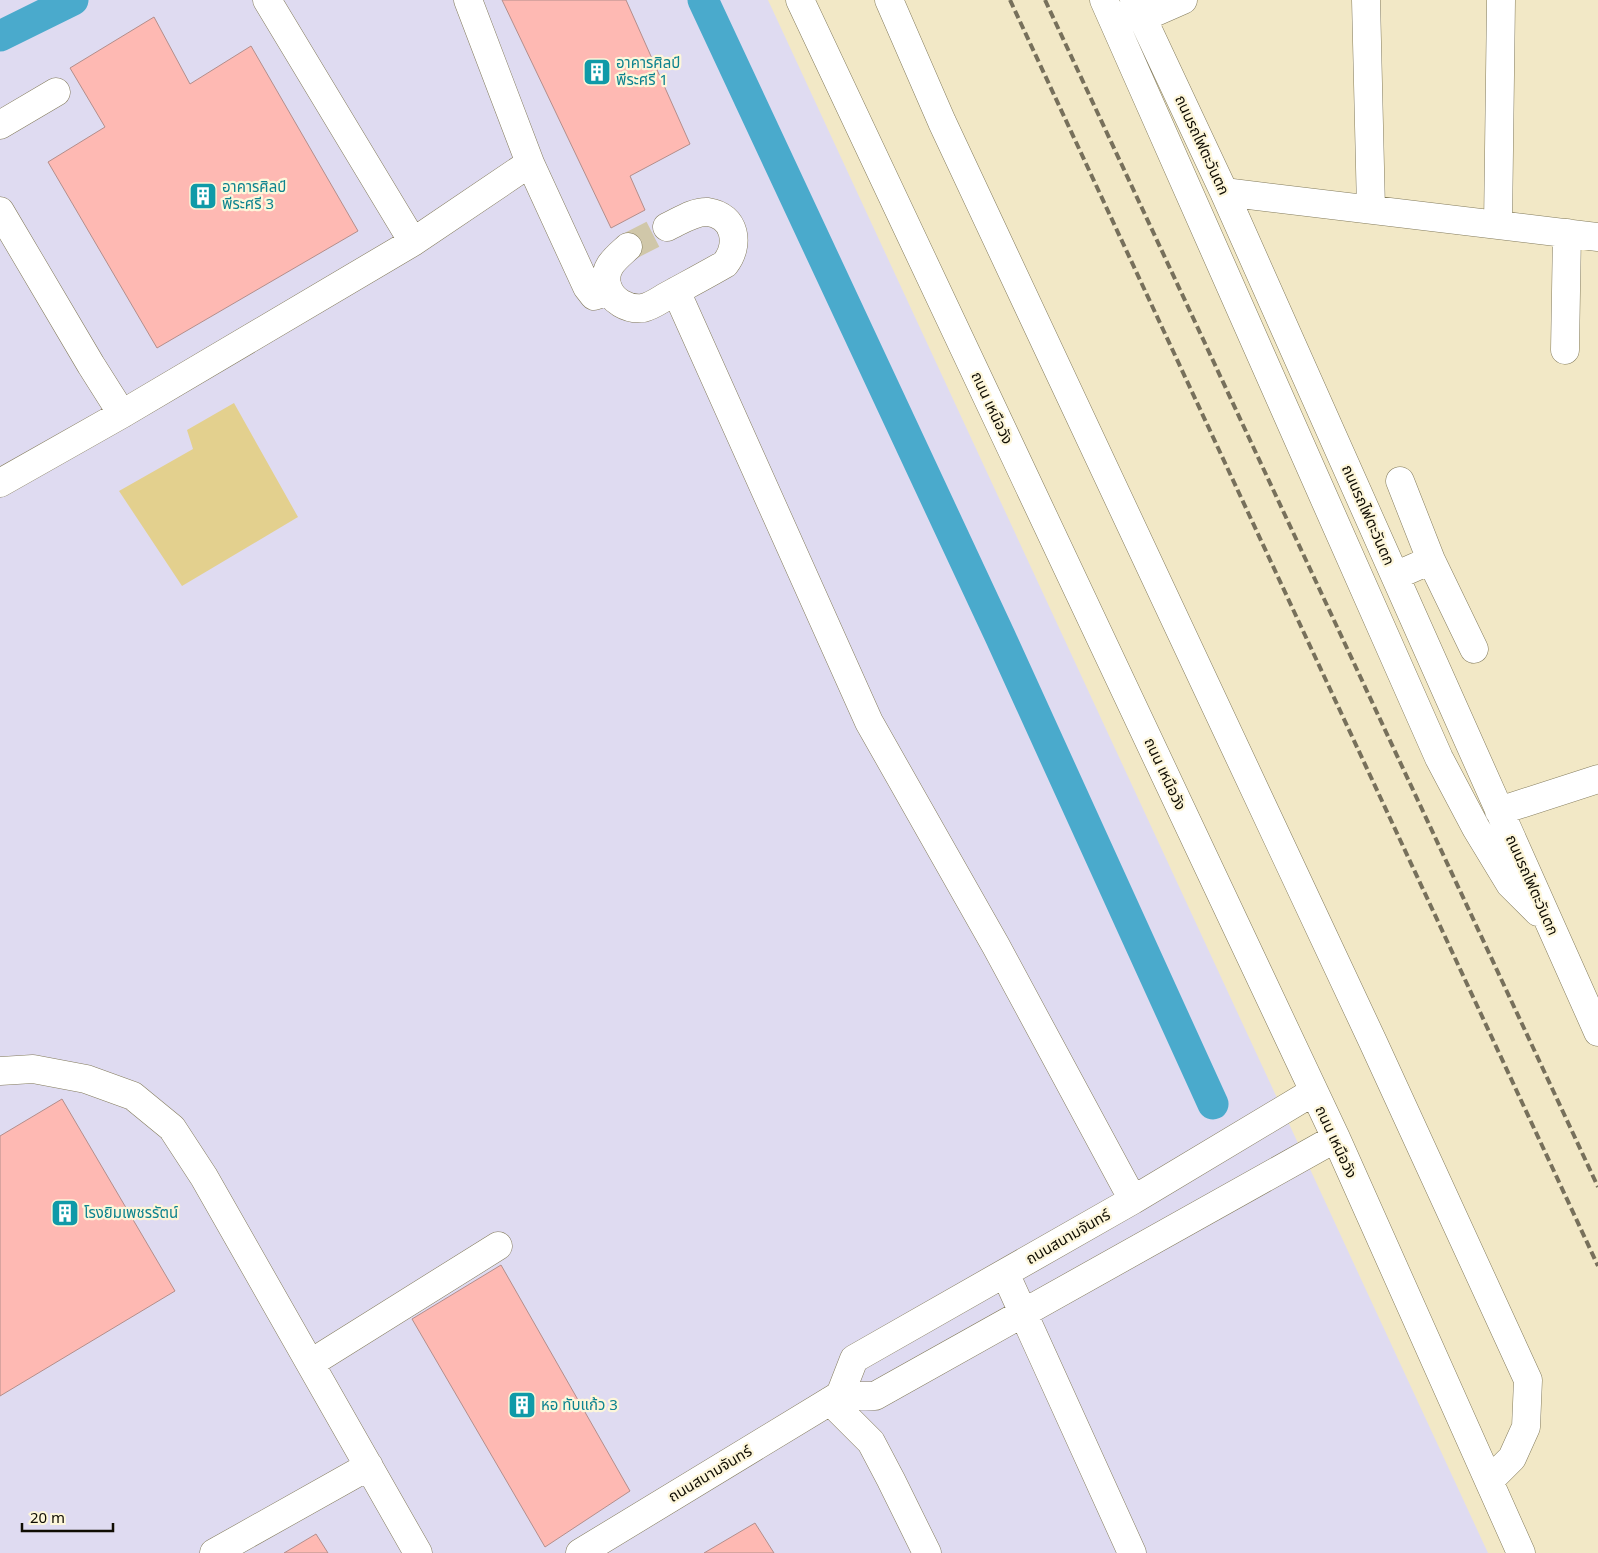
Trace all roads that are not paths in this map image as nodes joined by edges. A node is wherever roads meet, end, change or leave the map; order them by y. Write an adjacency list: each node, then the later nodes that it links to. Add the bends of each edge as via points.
1 (266, 0): 20 (street)
2 (468, 0): 12 (street)
3 (800, 0): 36 (street, ถนน เหนือวัง)
4 (889, 0): 45 (street, via 942,122 1374,1042 1528,1380 1526,1427 1512,1458)
5 (1104, 0): 33 (street, via 1439,758 1510,884)
6 (1183, 0): 9 (street)
7 (1366, 0): 14 (street)
8 (1501, 0): 16 (street)
9 (1138, 9): 13 (street, ถนนรถไฟตะวันตก)
10 (56, 92): 11 (street)
11 (0, 125)
12 (530, 163): 20 (street); 22 (street, via 587,287 594,296)
13 (1224, 192): 14 (street); 29 (street, ถนนรถไฟตะวันตก)
14 (1371, 209): 16 (street)
15 (0, 211): 25 (street)
16 (1498, 225): 18 (street)
17 (667, 227): 23 (street, via 697,213 708,212 728,222 734,235 732,256 725,264)
18 (1567, 234): 19 (street); 24 (street)
19 (1598, 237)
20 (412, 242): 25 (street)
21 (628, 247): 22 (street, via 608,268)
22 (609, 291): 23 (street, via 619,303 631,308 648,306)
23 (676, 291): 38 (street, via 869,722 996,946)
24 (1565, 350)
25 (122, 414): 27 (street)
26 (1400, 481): 28 (street)
27 (0, 483)
28 (1431, 560): 29 (street); 30 (street)
29 (1395, 576): 32 (street, ถนนรถไฟตะวันตก)
30 (1474, 649)
31 (1598, 779): 32 (street)
32 (1499, 811): 33 (street, ถนนรถไฟตะวันตก)
33 (1548, 922): 34 (street, ถนนรถไฟตะวันตก)
34 (1598, 1032)
35 (0, 1071): 42 (street, via 33,1069 86,1078 133,1096 172,1128 204,1177)
36 (1313, 1092): 37 (street, ถนน เหนือวัง); 38 (street, ถนนสนามจันทร์)
37 (1336, 1138): 41 (street); 45 (street, ถนน เหนือวัง)
38 (1133, 1200): 40 (street, ถนนสนามจันทร์)
39 (498, 1246): 42 (street)
40 (1005, 1273): 41 (street); 43 (street, ถนนสนามจันทร์, via 854,1359)
41 (1022, 1314): 43 (street, via 875,1396); 50 (street)
42 (311, 1363): 44 (street)
43 (835, 1398): 48 (street, ถนนสนามจันทร์); 49 (street, via 871,1442)
44 (369, 1466): 46 (street); 47 (street)
45 (1489, 1481): 51 (street, ถนน เหนือวัง)
46 (214, 1553)
47 (418, 1553)
48 (580, 1553)
49 (927, 1553)
50 (1132, 1553)
51 (1521, 1553)

